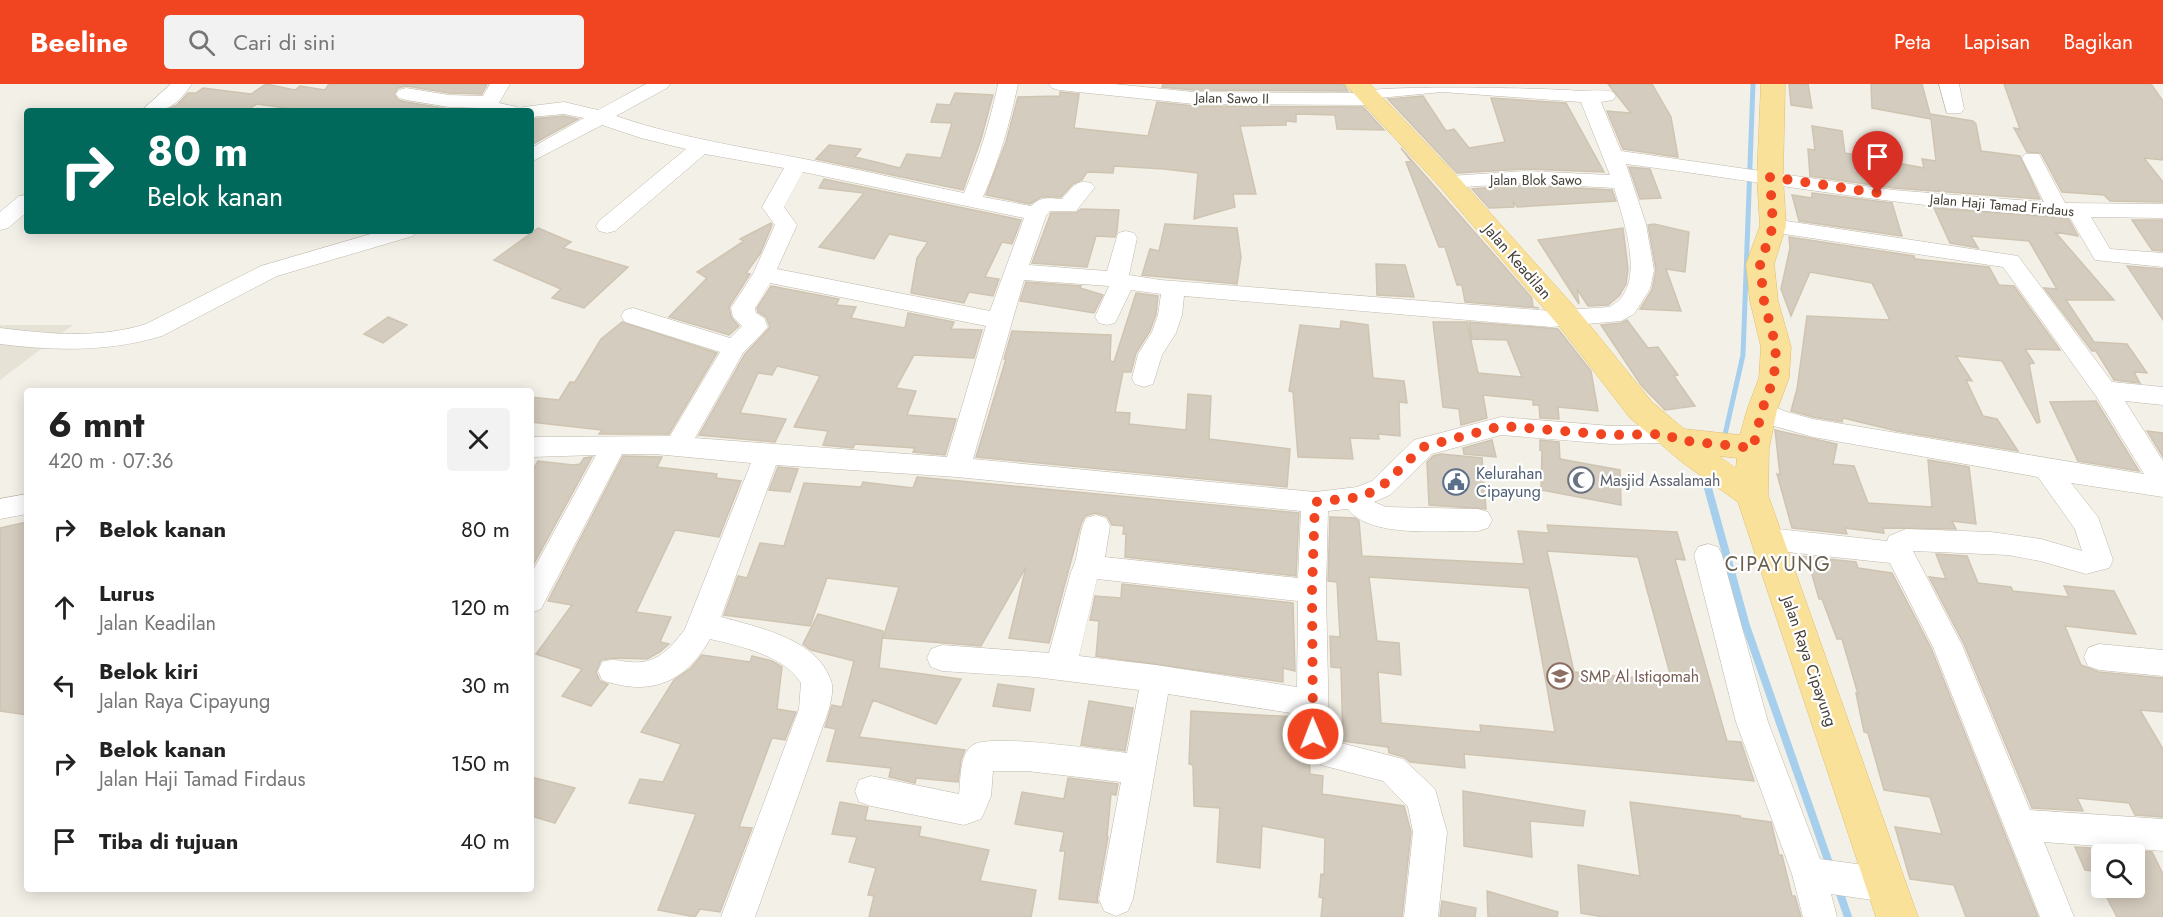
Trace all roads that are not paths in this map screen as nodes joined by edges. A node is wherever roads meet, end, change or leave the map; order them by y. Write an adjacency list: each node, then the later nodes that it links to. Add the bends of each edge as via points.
1 (182, 84): 12 (street)
2 (500, 84): 11 (street)
3 (660, 84): 16 (street)
4 (1008, 84): 26 (street, via 989,159)
5 (1059, 84): 9 (street, Jalan Sawo II, via 1194,98)
6 (1773, 84): 22 (main road, Jalan Raya Cipayung)
7 (1949, 84): 14 (street)
8 (1596, 91): 9 (street, Jalan Sawo II, via 1442,86); 19 (street)
9 (1364, 92): 23 (main road, Jalan Keadilan)
10 (406, 94): 11 (street)
11 (489, 102): 13 (street)
12 (156, 108)
13 (490, 108)
14 (1954, 109)
15 (534, 111): 16 (street, via 564,108)
16 (601, 117): 17 (street); 18 (street)
17 (701, 147): 21 (street); 32 (street)
18 (534, 154)
19 (1613, 156): 22 (street, Jalan Haji Tamad Firdaus); 24 (street)
20 (2032, 159): 28 (street)
21 (796, 165): 26 (street); 38 (street, via 773,207 786,225)
22 (1767, 177): 28 (street, Jalan Haji Tamad Firdaus, via 1857,191); 33 (main road, Jalan Raya Cipayung)
23 (1449, 182): 24 (street, Jalan Blok Sawo, via 1525,177); 43 (main road, Jalan Keadilan)
24 (1623, 182): 43 (street, via 1643,270 1639,289 1626,309 1613,315)
25 (1084, 187): 30 (street, via 1068,206 1045,204)
26 (971, 201): 30 (street)
27 (24, 204): 31 (street)
28 (2068, 211): 29 (street, Jalan Haji Tamad Firdaus); 36 (street, via 2103,255)
29 (2163, 211)
30 (1036, 214): 37 (street)
31 (0, 224)
32 (607, 226)
33 (1773, 226): 48 (street, via 2010,261); 50 (main road, Jalan Raya Cipayung, via 1760,264 1764,301 1776,347 1774,378)
34 (395, 234): 45 (street, via 269,271 135,337 75,344)
35 (1126, 238): 39 (street)
36 (2163, 260)
37 (1015, 272): 39 (street); 44 (street)
38 (764, 274): 44 (street); 46 (street, via 742,308 756,327)
39 (1120, 280): 40 (street); 42 (street)
40 (1173, 287): 43 (street); 47 (street, via 1170,315 1150,354)
41 (633, 316): 46 (street)
42 (1107, 317)
43 (1569, 319): 51 (main road, Jalan Keadilan, via 1641,410)
44 (1000, 321): 57 (street)
45 (0, 336)
46 (734, 348): 55 (street)
47 (1144, 378)
48 (2105, 390): 49 (street); 59 (street)
49 (2163, 396)
50 (1762, 410): 53 (main road, Jalan Raya Cipayung); 58 (street, via 1813,428)
51 (1684, 443): 53 (main road); 60 (main road, Jalan Keadilan); 61 (street, via 1501,426 1423,447 1380,488)
52 (614, 445): 54 (street); 55 (street); 72 (street)
53 (1743, 446): 60 (main road, Jalan Raya Cipayung)
54 (534, 447)
55 (677, 447): 56 (street)
56 (767, 455): 57 (street); 73 (street)
57 (957, 467): 62 (street)
58 (2046, 469): 59 (street); 68 (street, via 2088,525 2099,560 2094,563 1999,544 1906,540 1899,544)
59 (2163, 485)
60 (1739, 486): 67 (main road, Jalan Raya Cipayung)
61 (1355, 498): 62 (street); 65 (street, via 1371,516)
62 (1315, 502): 71 (street)
63 (24, 505): 64 (street)
64 (0, 509)
65 (1478, 520)
66 (1096, 526): 70 (street)
67 (1768, 539): 68 (street); 86 (main road, Jalan Raya Cipayung)
68 (1899, 553): 83 (street, via 1947,645)
69 (1708, 555): 85 (street, via 1752,722)
70 (1090, 567): 71 (street); 77 (street, via 1085,572)
71 (1312, 591): 80 (street)
72 (534, 595)
73 (703, 625): 78 (street, via 693,644 663,672 629,676); 88 (street, via 760,639 804,665 816,681 814,709)
74 (2099, 657): 76 (street)
75 (942, 658): 77 (street)
76 (2163, 663)
77 (1061, 666): 79 (street)
78 (613, 671)
79 (1156, 678): 80 (street); 81 (street)
80 (1312, 703): 89 (street, via 1313,734 1332,755 1392,769 1423,800 1430,832)
81 (1139, 769): 82 (street, via 983,756 974,802 964,810); 87 (street)
82 (871, 791)
83 (2020, 825): 84 (street); 91 (street)
84 (2163, 836)
85 (1816, 874): 86 (street); 90 (street)
86 (1882, 894)
87 (1116, 899)
88 (738, 917)
89 (1421, 917)
90 (1820, 917)
91 (2057, 917)

